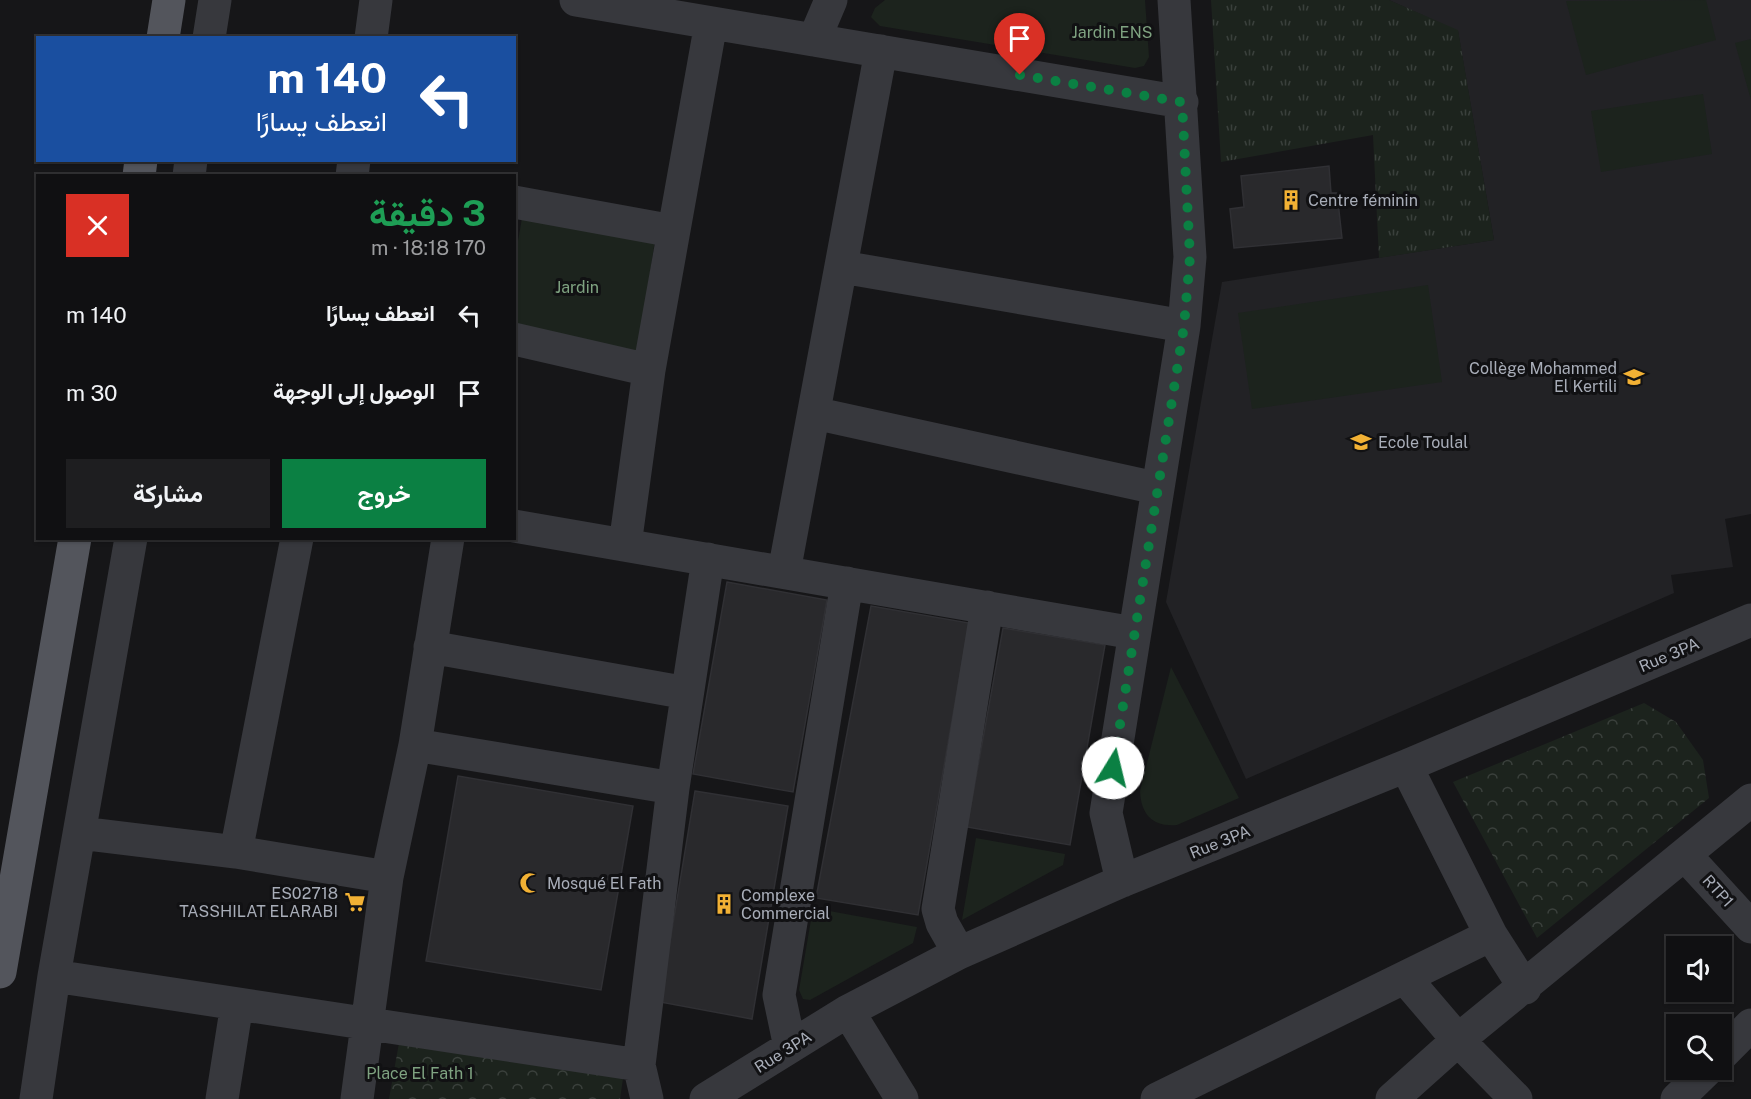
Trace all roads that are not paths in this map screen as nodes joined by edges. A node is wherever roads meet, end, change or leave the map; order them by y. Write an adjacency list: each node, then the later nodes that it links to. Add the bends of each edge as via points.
1 (169, 0): 8 (main road)
2 (215, 0): 9 (street)
3 (376, 0): 10 (street)
4 (576, 0): 7 (street)
5 (831, 0): 11 (street)
6 (1174, 0): 13 (street)
7 (711, 23): 11 (street); 15 (street)
8 (163, 36)
9 (210, 36)
10 (371, 36)
11 (814, 40): 12 (street)
12 (881, 51): 13 (street); 16 (street)
13 (1182, 102): 17 (street, via 1190,257)
14 (516, 202): 15 (street)
15 (673, 231): 19 (street)
16 (842, 267): 17 (street); 20 (street)
17 (1184, 326): 21 (street)
18 (516, 339): 19 (street)
19 (649, 370): 27 (street)
20 (814, 413): 21 (street); 29 (street)
21 (1156, 488): 33 (street)
22 (516, 526): 27 (street)
23 (75, 540): 48 (main road)
24 (131, 540): 40 (street)
25 (297, 540): 41 (street)
26 (448, 540): 34 (street)
27 (625, 545): 28 (street)
28 (708, 559): 29 (street); 35 (street)
29 (784, 572): 30 (street)
30 (847, 583): 31 (street); 58 (street, via 779,995)
31 (987, 608): 33 (street); 47 (street, via 938,909)
32 (1751, 620): 37 (street, Rue 3PA)
33 (1134, 633): 44 (street, via 1106,813)
34 (430, 648): 35 (street); 36 (street)
35 (687, 693): 38 (street)
36 (415, 745): 38 (street); 43 (street)
37 (1406, 766): 44 (street, Rue 3PA); 46 (street)
38 (673, 788): 59 (street)
39 (1751, 800): 42 (street)
40 (80, 833): 41 (street); 49 (street)
41 (236, 852): 43 (street)
42 (1685, 855): 45 (street, RTP1); 51 (street)
43 (387, 877): 54 (street)
44 (1122, 881): 47 (street, Rue 3PA)
45 (1751, 927)
46 (1491, 935): 50 (street); 51 (street)
47 (959, 953): 53 (street, Rue 3PA)
48 (0, 972)
49 (54, 976): 52 (street); 61 (street)
50 (1405, 978): 56 (street); 67 (street)
51 (1525, 988): 56 (street)
52 (237, 1004): 54 (street); 62 (street)
53 (848, 1011): 58 (street, Rue 3PA); 66 (street)
54 (368, 1024): 59 (street); 63 (street)
55 (1751, 1025): 57 (street)
56 (1458, 1040): 68 (street); 69 (street)
57 (1732, 1044)
58 (790, 1047): 65 (street, Rue 3PA)
59 (639, 1065): 64 (street)
60 (1697, 1080): 70 (street)
61 (36, 1099)
62 (222, 1099)
63 (357, 1099)
64 (647, 1099)
65 (706, 1099)
66 (902, 1099)
67 (1157, 1099)
68 (1392, 1099)
69 (1516, 1099)
70 (1677, 1099)

